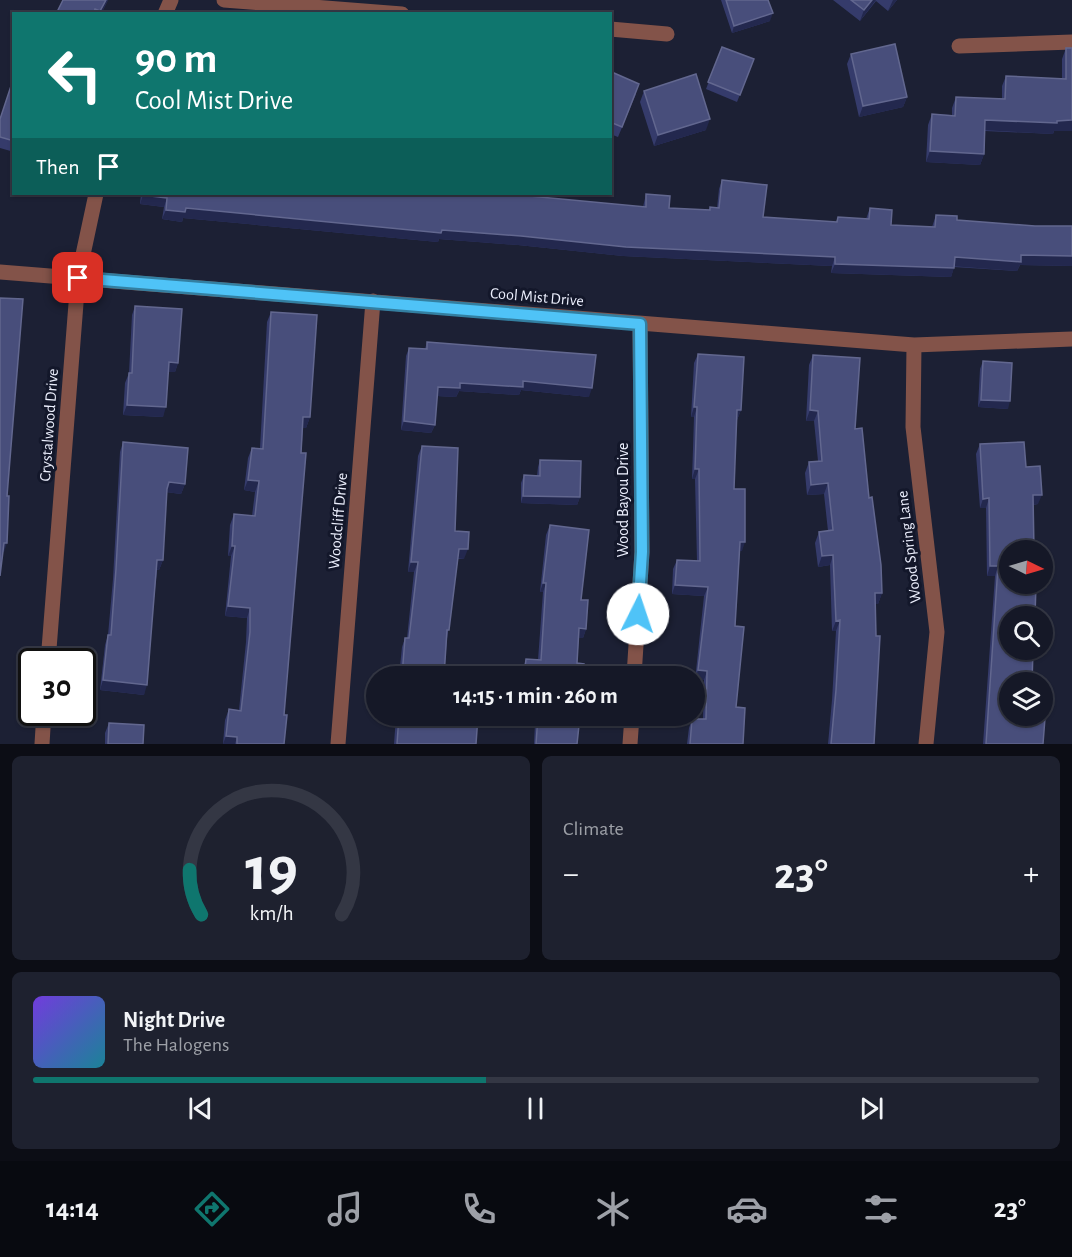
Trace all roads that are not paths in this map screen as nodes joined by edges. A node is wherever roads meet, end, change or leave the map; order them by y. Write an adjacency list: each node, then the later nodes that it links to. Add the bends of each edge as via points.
1 (224, 0): 2 (street)
2 (377, 12)
3 (612, 29): 4 (street)
4 (667, 34)
5 (1072, 42): 6 (street)
6 (959, 46)
7 (96, 195): 9 (street, Crystalwood Drive)
8 (0, 272): 9 (street, Cool Mist Drive)
9 (78, 278): 10 (street, Cool Mist Drive); 14 (street, Crystalwood Drive)
10 (373, 301): 11 (street, Cool Mist Drive); 19 (street, Woodcliff Drive)
11 (640, 324): 13 (street, Cool Mist Drive); 15 (street, Wood Bayou Drive, via 642,552)
12 (1072, 339): 13 (street, Cool Mist Drive)
13 (914, 345): 21 (street, Wood Spring Lane, via 913,427 937,632)
14 (49, 648)
15 (635, 666)
16 (43, 726): 18 (street)
17 (631, 726): 20 (street)
18 (42, 744)
19 (338, 744)
20 (630, 744)
21 (926, 744)

